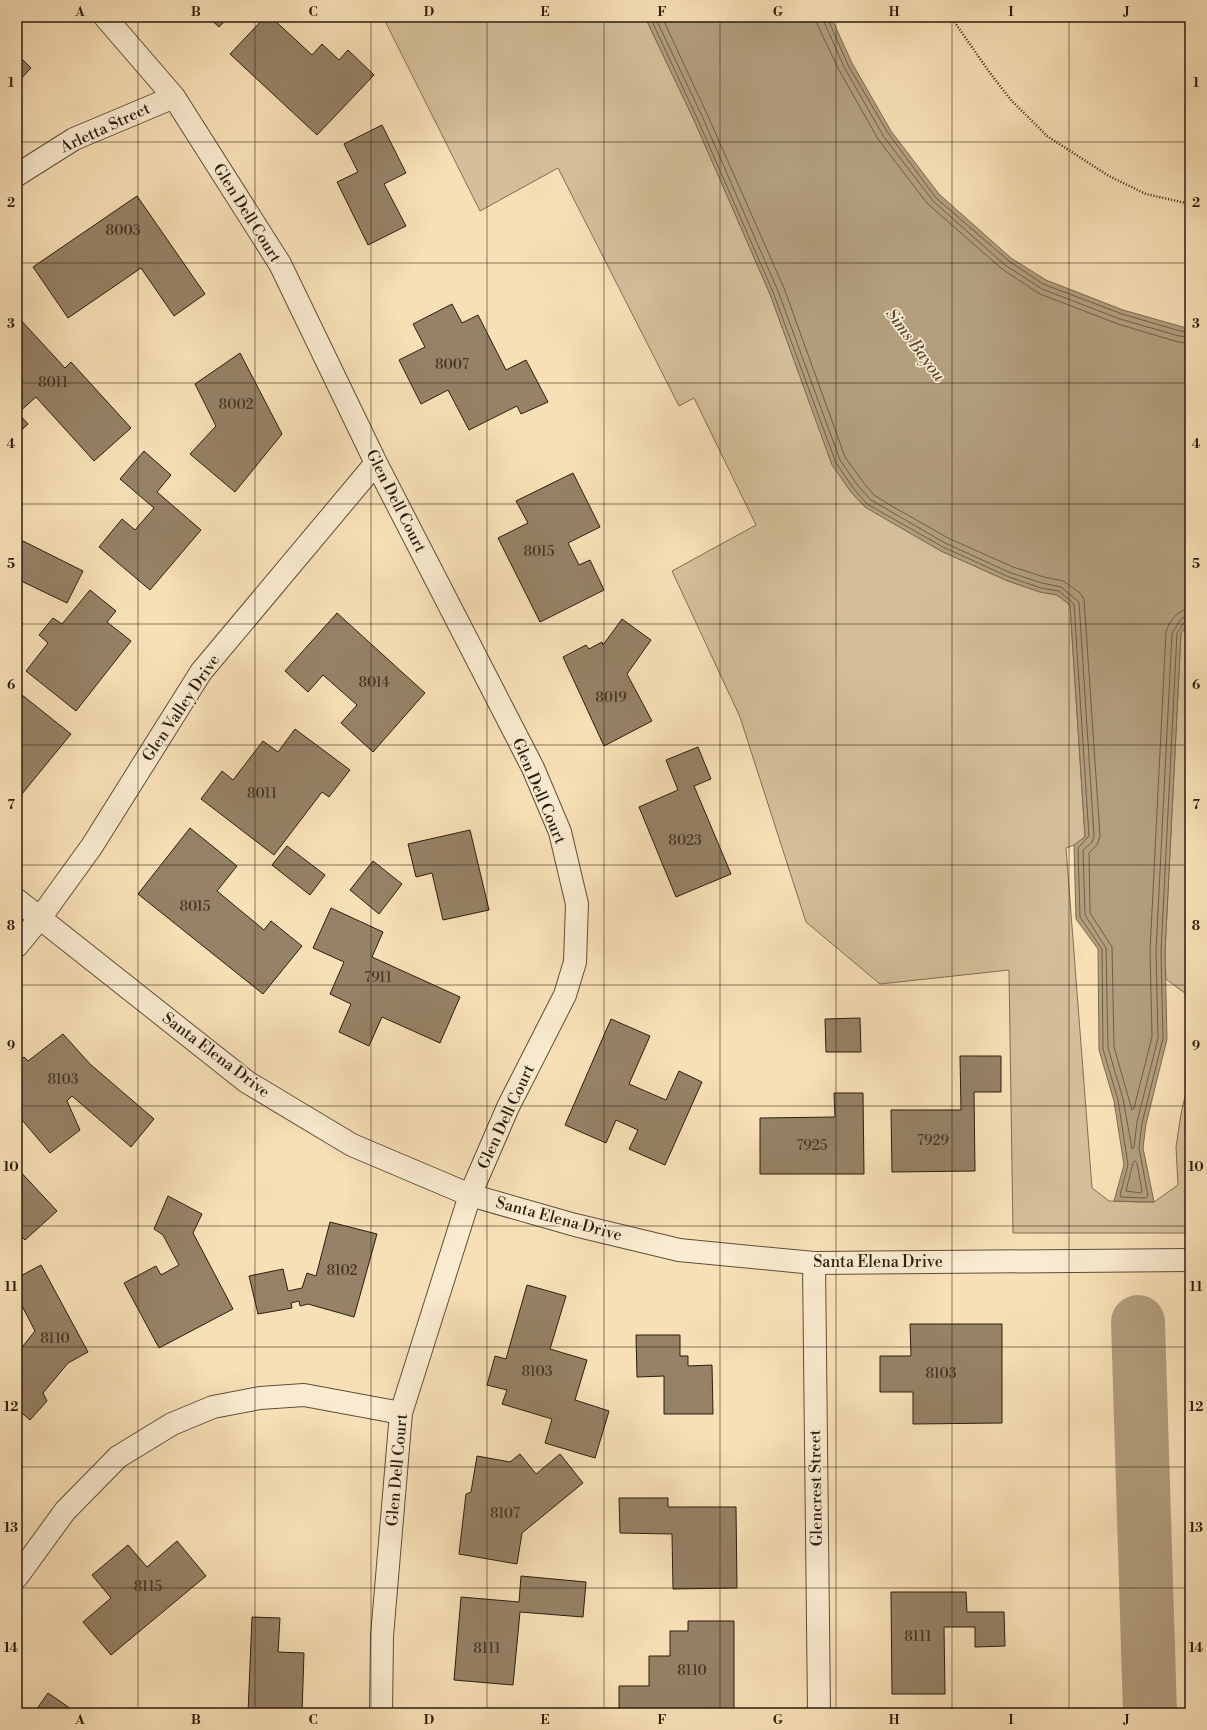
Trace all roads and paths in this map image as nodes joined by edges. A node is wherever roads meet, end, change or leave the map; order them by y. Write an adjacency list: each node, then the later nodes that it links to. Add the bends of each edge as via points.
1 (105, 17): 3 (street, Glen Dell Court)
2 (951, 17): 5 (path, via 1011,100 1047,136 1109,176 1146,194)
3 (174, 97): 4 (street, Arletta Street, via 74,139); 6 (street, Glen Dell Court, via 280,264)
4 (17, 175)
5 (1190, 204)
6 (376, 463): 8 (street, Glen Valley Drive, via 201,672 92,846); 10 (street, Glen Dell Court, via 533,768 560,832 576,904 575,962 566,995 508,1107)
7 (17, 900): 8 (street, Santa Elena Drive)
8 (40, 918): 9 (street, Glen Valley Drive); 10 (street, Santa Elena Drive, via 247,1082 352,1145)
9 (17, 946)
10 (470, 1195): 12 (street, Santa Elena Drive, via 575,1225 679,1250); 13 (street, Glen Dell Court)
11 (1190, 1260): 12 (street, Santa Elena Drive)
12 (814, 1263): 16 (street, Glencrest Street)
13 (401, 1412): 14 (street, via 304,1395 260,1398 213,1406 172,1424 118,1457 65,1511); 15 (street, Glen Dell Court, via 382,1636)
14 (17, 1578)
15 (381, 1713)
16 (819, 1713)

